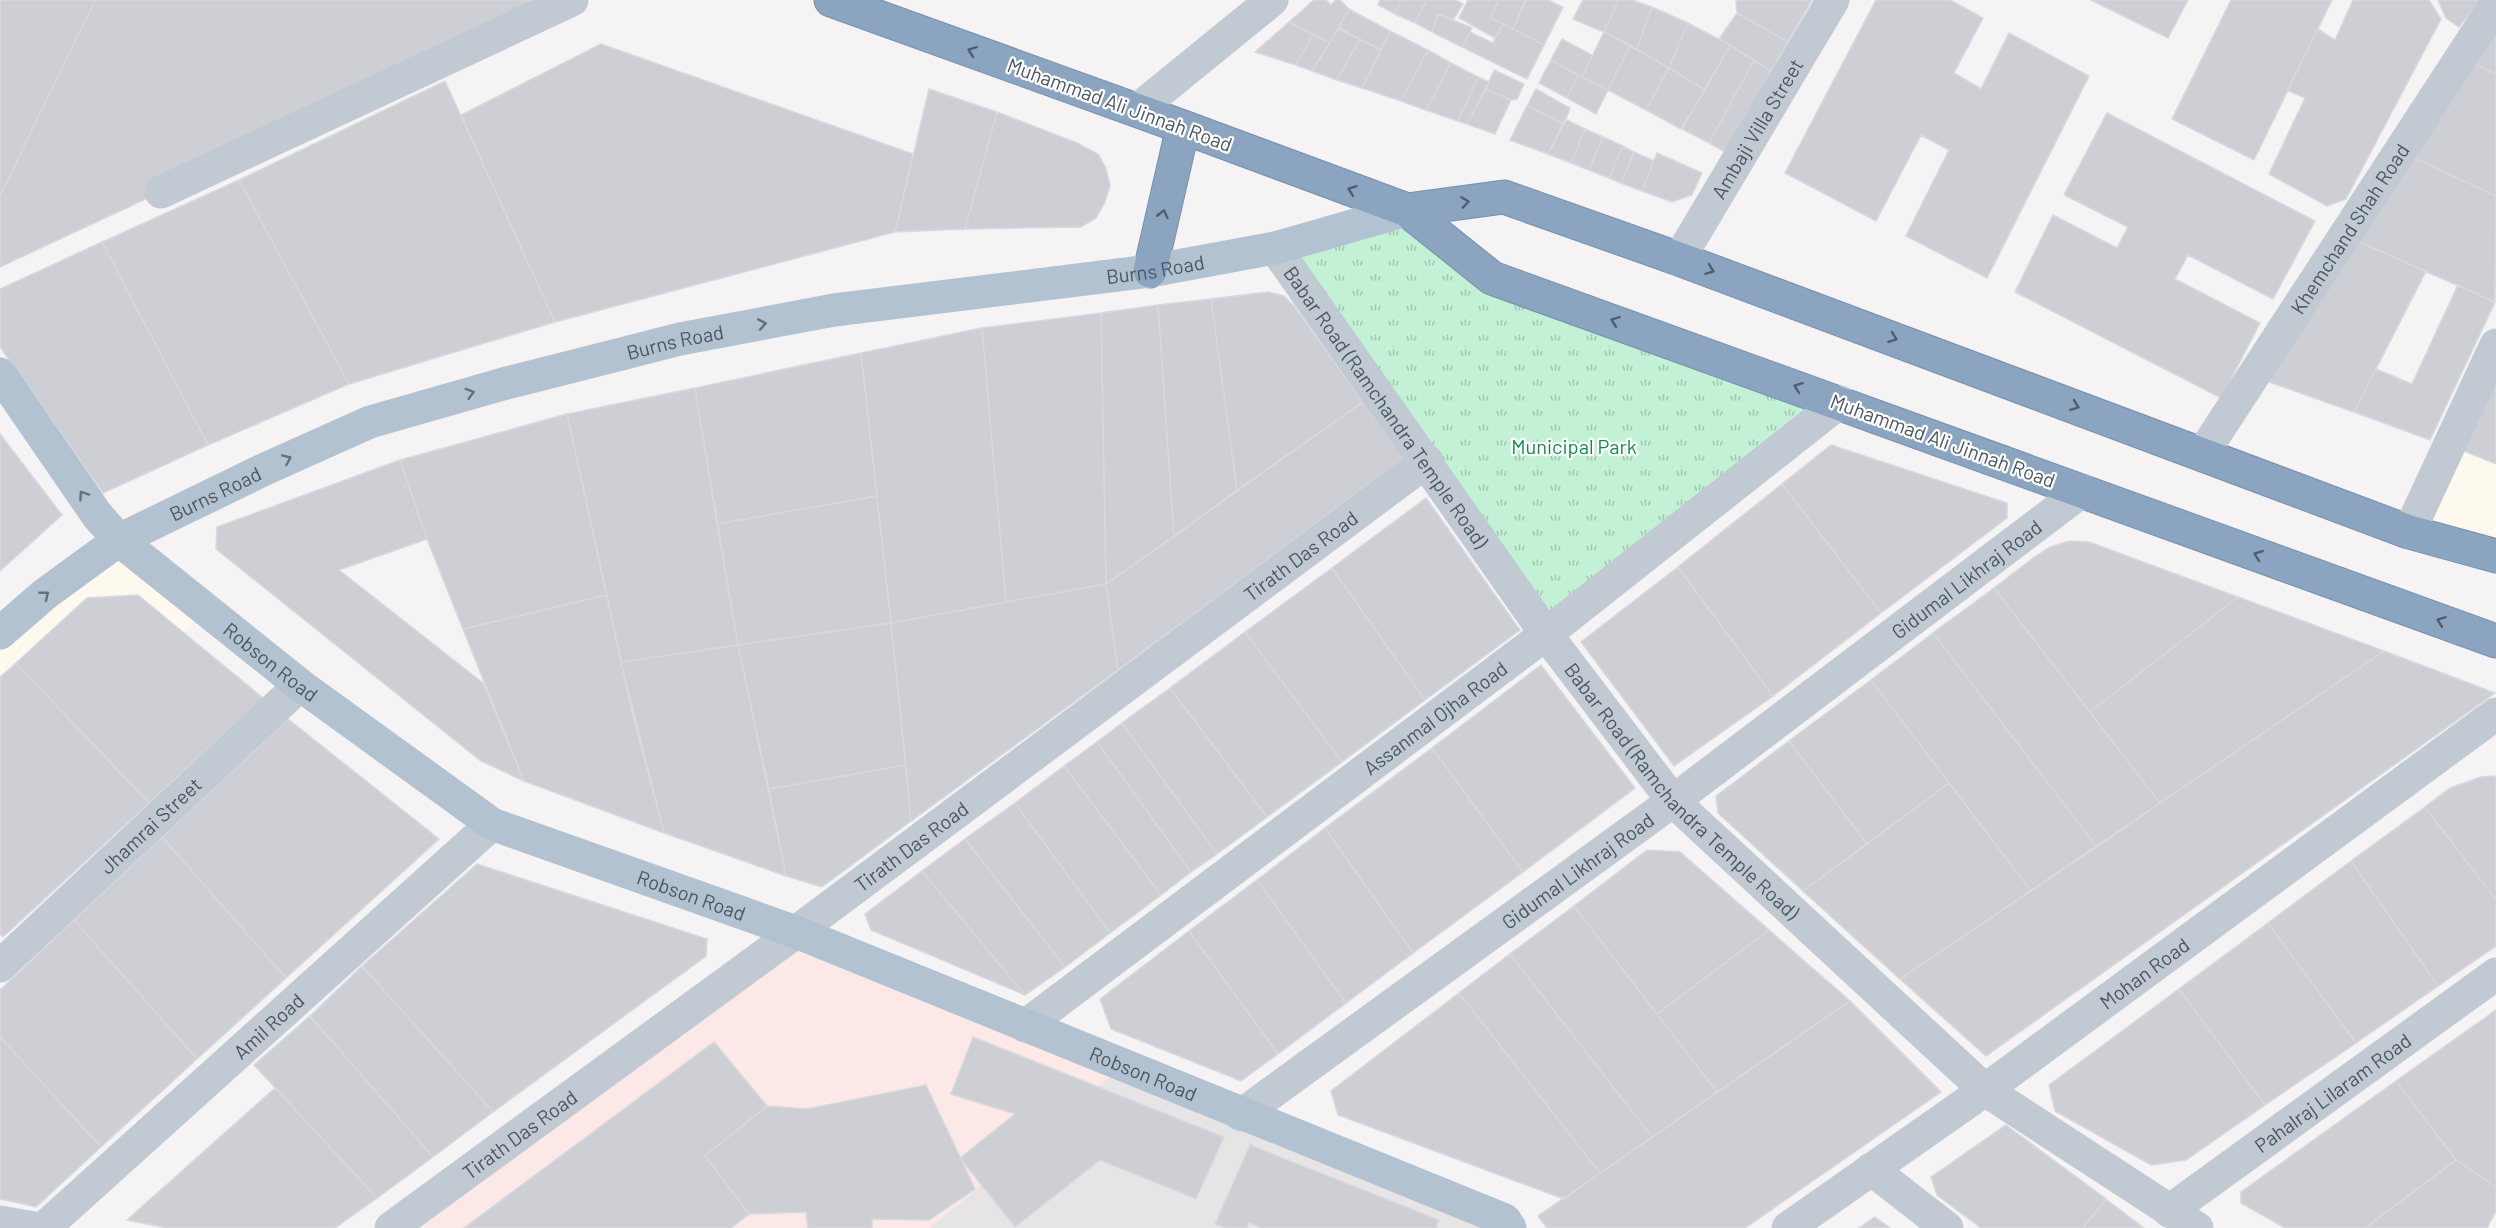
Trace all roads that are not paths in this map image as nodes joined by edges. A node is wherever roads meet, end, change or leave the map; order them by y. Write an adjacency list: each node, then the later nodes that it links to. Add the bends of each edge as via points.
1 (572, 0): 8 (street)
2 (831, 0): 6 (highway, Muhammad Ali Jinnah Road, one-way to 2)
3 (1272, 0): 6 (street)
4 (1833, 0): 11 (street, Ambaji Villa Street)
5 (2496, 4): 16 (street, Khemchand Shah Road)
6 (1137, 110): 7 (highway, Muhammad Ali Jinnah Road)
7 (1184, 127): 9 (highway, Muhammad Ali Jinnah Road, one-way to 7); 12 (highway, one-way to 7)
8 (161, 192)
9 (1407, 210): 10 (main road, Burns Road); 11 (highway, Muhammad Ali Jinnah Road, one-way to 11, via 1504,197); 15 (highway, Muhammad Ali Jinnah Road, one-way to 9, via 1492,278)
10 (1275, 248): 12 (main road, Burns Road); 17 (street, Babar Road (Ramchandra Temple Road))
11 (1679, 259): 16 (highway, Muhammad Ali Jinnah Road, one-way to 16)
12 (1150, 271): 20 (main road, Burns Road, one-way to 12, via 370,422 503,384 680,339 834,310)
13 (2496, 345): 19 (street)
14 (0, 374): 20 (main road, Robson Road, one-way to 14, via 97,515)
15 (1840, 402): 18 (highway, Muhammad Ali Jinnah Road); 23 (street, Assanmal Ojha Road)
16 (2203, 453): 19 (highway, Muhammad Ali Jinnah Road)
17 (1427, 461): 23 (street, Babar Road (Ramchandra Temple Road)); 29 (street, Tirath Das Road)
18 (2082, 491): 24 (highway, Muhammad Ali Jinnah Road, one-way to 18); 27 (street, Gidumal Likhraj Road)
19 (2409, 532): 21 (highway, Muhammad Ali Jinnah Road)
20 (120, 540): 22 (main road, Burns Road, one-way to 20, via 45,594); 25 (main road, Robson Road)
21 (2496, 556)
22 (0, 633)
23 (1546, 634): 27 (street, Babar Road (Ramchandra Temple Road)); 32 (street, Assanmal Ojha Road)
24 (2496, 641)
25 (300, 685): 28 (main road, Robson Road); 30 (street, Jhamrai Street)
26 (2496, 714): 33 (street, Mohan Road)
27 (1673, 801): 33 (street, Babar Road (Ramchandra Temple Road)); 34 (street, Gidumal Likhraj Road)
28 (492, 824): 29 (main road, Robson Road); 39 (street, Amil Road)
29 (796, 932): 32 (main road, Robson Road); 40 (street, Tirath Das Road)
30 (0, 966)
31 (2496, 974): 36 (street, Pahalraj Lilaram Road)
32 (1025, 1026): 34 (main road, Robson Road)
33 (1985, 1090): 35 (street, Mohan Road); 36 (street, Babar Road (Ramchandra Temple Road))
34 (1241, 1114): 41 (main road, Robson Road, via 1505,1220)
35 (1871, 1169): 42 (street, Mohan Road); 43 (street)
36 (2169, 1212): 44 (street, Babar Road (Ramchandra Temple Road))
37 (0, 1222): 38 (street)
38 (34, 1228)
39 (44, 1228)
40 (391, 1228)
41 (1510, 1228)
42 (1788, 1228)
43 (1947, 1228)
44 (2197, 1228)

